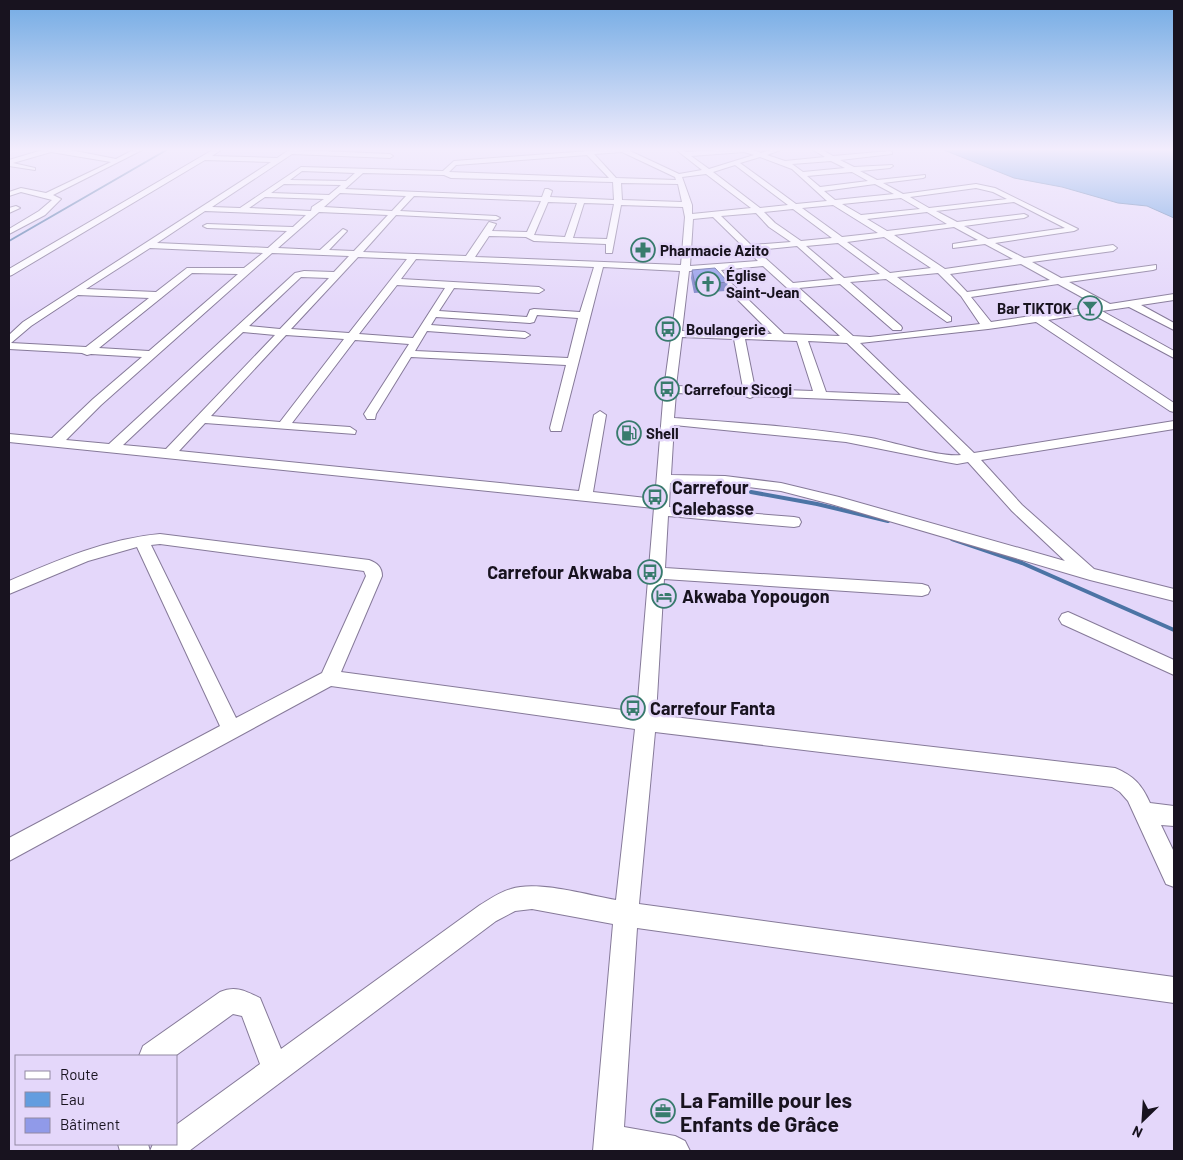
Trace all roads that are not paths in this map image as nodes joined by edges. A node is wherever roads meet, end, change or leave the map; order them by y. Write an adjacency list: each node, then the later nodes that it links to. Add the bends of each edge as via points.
1 (53, 202): 40 (street, via 42,213)
2 (129, 202): 66 (street)
3 (213, 202): 25 (street)
4 (254, 202): 27 (street)
5 (323, 202): 29 (street)
6 (352, 202): 29 (street); 30 (street)
7 (406, 202): 30 (street)
8 (447, 202): 23 (street)
9 (483, 202): 23 (street)
10 (506, 202): 31 (street)
11 (543, 202): 43 (street)
12 (581, 202): 44 (street)
13 (617, 202): 46 (street)
14 (662, 202): 22 (street)
15 (748, 202): 26 (street)
16 (789, 202): 24 (street)
17 (832, 202): 24 (street)
18 (833, 202): 35 (street)
19 (912, 202): 28 (street)
20 (995, 202): 28 (street)
21 (1018, 202): 47 (street, via 1074,229)
22 (688, 204): 34 (street)
23 (452, 206): 30 (street); 31 (street)
24 (794, 206): 26 (street); 45 (street)
25 (202, 209): 27 (street); 49 (street)
26 (757, 209): 32 (street); 48 (street)
27 (242, 210): 29 (street)
28 (926, 210): 35 (street); 36 (street)
29 (313, 211): 38 (street)
30 (397, 212): 55 (street)
31 (500, 212): 41 (street)
32 (714, 214): 34 (street); 51 (street)
33 (1024, 216): 36 (street)
34 (689, 217): 62 (street)
35 (859, 218): 42 (street)
36 (955, 225): 42 (street); 47 (street)
37 (207, 226): 38 (street)
38 (294, 229): 53 (street)
39 (343, 231): 54 (street)
40 (9, 232)
41 (487, 234): 43 (street); 57 (street)
42 (886, 234): 45 (street); 65 (street)
43 (530, 235): 44 (street)
44 (568, 240): 46 (street)
45 (840, 240): 48 (street); 68 (street)
46 (610, 242): 60 (street)
47 (986, 242): 50 (street); 58 (street)
48 (798, 244): 51 (street); 69 (street)
49 (148, 245): 53 (street); 75 (street)
50 (956, 246)
51 (750, 248): 59 (street)
52 (1113, 248): 58 (street)
53 (272, 249): 54 (street); 64 (street)
54 (323, 252): 55 (street)
55 (358, 254): 56 (street); 67 (street)
56 (414, 256): 57 (street); 71 (street)
57 (469, 259): 60 (street)
58 (1020, 261): 65 (street); 70 (street)
59 (765, 263): 63 (street); 73 (street)
60 (603, 265): 62 (street); 83 (street)
61 (1153, 267): 70 (street)
62 (685, 268): 63 (street); 93 (street)
63 (715, 268): 96 (street)
64 (247, 271): 76 (street, via 190,270); 103 (street)
65 (942, 271): 68 (street); 77 (street)
66 (9, 273)
67 (337, 275): 90 (street, via 298,275); 91 (street)
68 (888, 276): 69 (street); 85 (street)
69 (841, 281): 73 (street); 89 (street)
70 (1059, 281): 77 (street); 80 (street)
71 (396, 282): 72 (street); 95 (street)
72 (451, 285): 74 (street); 82 (street)
73 (791, 286): 98 (street)
74 (539, 290)
75 (78, 292): 76 (street); 99 (street, via 27,324)
76 (159, 295): 102 (street)
77 (965, 295): 86 (street)
78 (1174, 297): 79 (street)
79 (1131, 304): 80 (street); 87 (street)
80 (1108, 307): 81 (street)
81 (1092, 310): 84 (street); 105 (street)
82 (432, 314): 83 (street, via 530,320 534,312); 88 (street)
83 (584, 315): 106 (street)
84 (1038, 318): 86 (street); 111 (street)
85 (947, 320)
86 (988, 326): 98 (street, via 881,340)
87 (1174, 327)
88 (424, 328): 92 (street); 100 (street)
89 (897, 328)
90 (240, 329): 91 (street); 122 (street)
91 (283, 332): 95 (street); 114 (street)
92 (525, 334)
93 (676, 334): 94 (street); 107 (street)
94 (740, 335): 96 (street); 108 (street)
95 (350, 337): 100 (street); 116 (street)
96 (781, 337): 97 (street)
97 (802, 338): 98 (street); 109 (street)
98 (850, 339): 110 (street)
99 (9, 340)
100 (416, 341): 104 (street)
101 (9, 346): 102 (street)
102 (87, 352): 103 (street)
103 (152, 354): 121 (street)
104 (408, 354): 106 (street); 113 (street)
105 (1174, 355)
106 (574, 362): 118 (street)
107 (670, 390): 108 (street); 115 (street)
108 (750, 394): 109 (street)
109 (821, 396): 110 (street)
110 (912, 399): 124 (street)
111 (1174, 408)
112 (600, 415): 126 (street)
113 (371, 416)
114 (202, 419): 116 (street); 123 (street)
115 (669, 421): 124 (street, via 756,427 869,442 957,460); 125 (street)
116 (284, 425): 119 (street)
117 (1174, 425): 124 (street)
118 (556, 428)
119 (350, 431)
120 (9, 438): 121 (street)
121 (56, 442): 122 (street)
122 (112, 448): 123 (street)
123 (169, 454): 126 (street)
124 (972, 458): 131 (street, via 1017,508)
125 (663, 479): 127 (street); 131 (street, via 725,480 781,487)
126 (585, 496): 127 (street)
127 (661, 508): 128 (street); 130 (street)
128 (794, 522)
129 (141, 540): 132 (street, via 113,546); 137 (street, via 160,539 369,566 374,576); 139 (street)
130 (656, 573): 133 (street); 138 (street)
131 (1090, 574): 134 (street)
132 (9, 588)
133 (922, 590)
134 (1174, 595)
135 (1068, 619): 136 (street)
136 (1174, 668)
137 (330, 678): 138 (street); 139 (street)
138 (646, 722): 140 (street, via 1115,778 1131,789); 144 (street)
139 (232, 730): 142 (street)
140 (1146, 813): 141 (street); 143 (street)
141 (1174, 816)
142 (9, 850)
143 (1174, 876)
144 (626, 914): 145 (street); 147 (street, via 532,897 512,900 488,913); 149 (street)
145 (1174, 990)
146 (154, 1055): 147 (street, via 229,1001 241,1002 251,1007)
147 (276, 1069): 148 (street)
148 (178, 1142)
149 (608, 1145): 150 (street)
150 (675, 1151)

